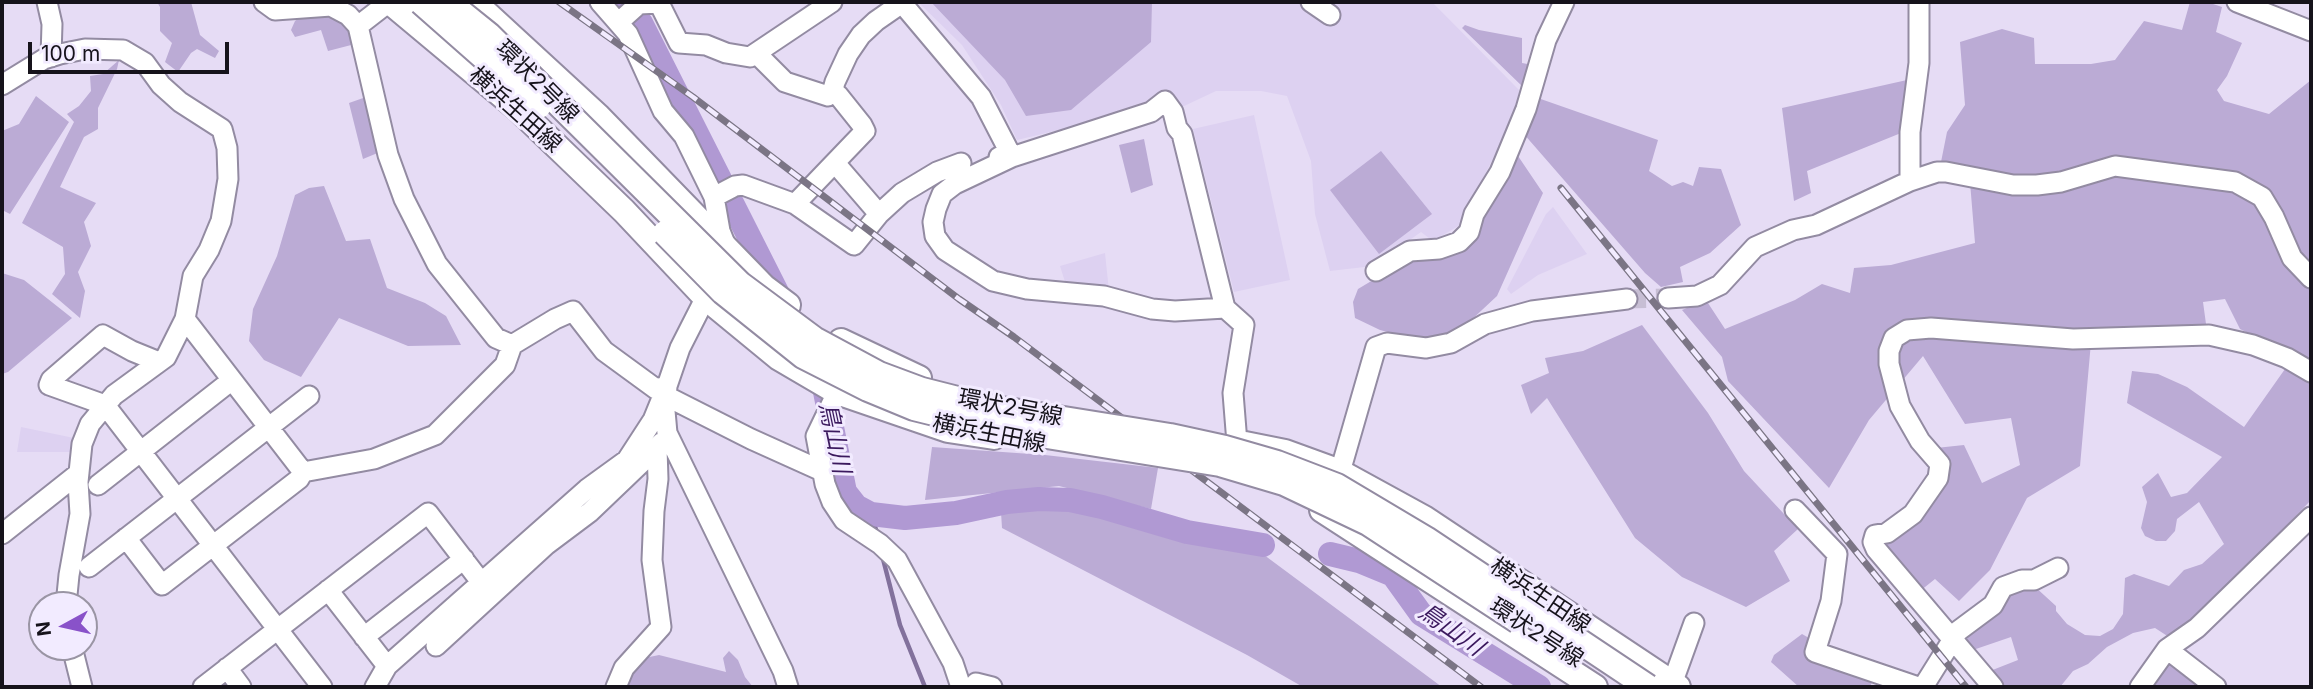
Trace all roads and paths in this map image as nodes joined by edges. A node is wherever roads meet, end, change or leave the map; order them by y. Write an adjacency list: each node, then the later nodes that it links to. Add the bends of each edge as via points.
1 (47, 2): 19 (street)
2 (264, 2): 16 (street, via 275,10 331,6)
3 (390, 2): 16 (street); 31 (main road, 横浜生田線, via 517,108)
4 (421, 2): 87 (main road, 環状2号線, bridge, via 555,120 723,292 803,356 914,408 991,427 1220,464 1284,483 1368,523)
5 (448, 2): 88 (main road, 環状2号線, bridge, via 489,35 740,284 814,339 879,374 922,390 989,407 1214,446 1337,486 1426,539)
6 (474, 2): 28 (main road, 横浜生田線, via 598,116)
7 (600, 2): 15 (street)
8 (832, 2): 18 (street)
9 (902, 2): 21 (street, via 861,35); 22 (street, via 981,97)
10 (1311, 2): 14 (street)
11 (1564, 2): 29 (street, via 1500,172 1469,232 1460,242 1410,251)
12 (1919, 2): 24 (street)
13 (2237, 2): 17 (street)
14 (1330, 15)
15 (619, 22): 18 (street, via 639,4 659,3 679,43 750,57); 25 (street, via 663,111 684,136)
16 (358, 26): 36 (street, via 388,155 404,199 437,264 496,338)
17 (2311, 31)
18 (756, 53): 21 (street, via 785,82 828,96)
19 (51, 57): 20 (street); 35 (street, via 85,49 123,50 145,63 180,102 222,129 228,148 228,179 221,221 193,276)
20 (2, 85)
21 (832, 93): 23 (street, via 865,131)
22 (1012, 157): 27 (street, via 970,161 937,172 901,192); 34 (street, via 1151,112 1166,102 1182,134); 34 (street, via 943,194 933,222 945,250 993,281 1027,289 1104,296 1152,309)
23 (835, 163): 26 (street); 27 (street)
24 (1910, 181): 30 (street, via 1946,172 2037,185 2115,166 2235,182 2262,197 2292,258); 32 (street, via 1816,225 1755,247 1720,285 1696,296)
25 (714, 198): 26 (street, via 743,185); 28 (street)
26 (795, 204): 27 (street, via 854,245)
27 (879, 214)
28 (729, 253): 31 (street); 37 (main road, 横浜生田線, via 764,287 825,333)
29 (1376, 271)
30 (2311, 278)
31 (706, 298): 41 (street, via 680,348); 42 (main road, 横浜生田線, via 779,358)
32 (1668, 298)
33 (1627, 299): 51 (street, via 1532,311 1485,324 1451,344 1376,346)
34 (1225, 309): 47 (street, via 1244,325 1233,393)
35 (185, 319): 38 (street); 40 (street)
36 (512, 345): 41 (street, via 573,311 604,351 656,389); 50 (street, via 505,365 435,435 374,459)
37 (859, 350): 42 (street); 47 (main road, 横浜生田線, via 979,402)
38 (159, 362): 44 (street); 44 (street, via 103,335 51,380 49,385)
39 (2311, 372): 69 (street, via 2253,345 2209,335 2073,339 1931,327 1907,330 1894,338 1889,364 1900,406 1940,464 1938,478 1913,514 1887,533 1875,535 1873,542)
40 (232, 380): 45 (street); 48 (street)
41 (666, 391): 46 (street); 49 (street, via 751,439); 63 (street, via 627,460)
42 (837, 392): 49 (street, via 816,436); 86 (main road, 横浜生田線, via 948,430 1260,484 1324,511)
43 (309, 396): 45 (street)
44 (105, 405): 48 (street); 52 (street, via 82,444)
45 (268, 428): 50 (street); 54 (street)
46 (662, 441): 70 (street, via 590,512 546,545); 81 (street, via 652,560 661,627 624,668); 82 (street)
47 (1237, 443): 51 (main road, 横浜生田線, via 1285,452)
48 (141, 451): 53 (street); 54 (street)
49 (822, 471): 83 (street, via 832,502 844,520 897,559 953,663)
50 (303, 472): 59 (street)
51 (1340, 472): 75 (main road, 横浜生田線, via 1424,518)
52 (79, 473): 57 (street); 65 (street, via 80,514)
53 (98, 485)
54 (177, 499): 58 (street); 59 (street)
55 (1795, 510): 89 (street, via 1837,554 1831,601 1815,652)
56 (2311, 517): 71 (street, via 2197,628)
57 (2, 534)
58 (126, 538): 59 (street, via 162,585); 61 (street)
59 (213, 546): 67 (street)
60 (464, 559): 63 (street); 64 (street, via 428,513); 68 (street)
61 (89, 567)
62 (2059, 568): 69 (street, via 2003,587 1993,605)
63 (481, 582): 73 (street)
64 (328, 590): 67 (street); 68 (street)
65 (67, 591)
66 (1694, 623): 75 (street)
67 (278, 629): 74 (street); 79 (street)
68 (364, 637): 73 (street)
69 (1952, 638): 89 (street); 90 (street)
70 (436, 646)
71 (2167, 649): 91 (street); 92 (street)
72 (76, 661): 76 (street)
73 (387, 666): 80 (street)
74 (227, 668): 77 (street); 78 (street)
75 (1675, 685)
76 (82, 687)
77 (203, 687)
78 (241, 687)
79 (322, 687)
80 (375, 687)
81 (616, 687)
82 (788, 687)
83 (961, 687)
84 (973, 687): 85 (street, via 976,683)
85 (992, 687)
86 (1595, 687)
87 (1617, 687)
88 (1648, 687)
89 (1920, 687)
90 (1993, 687)
91 (2140, 687)
92 (2216, 687)

